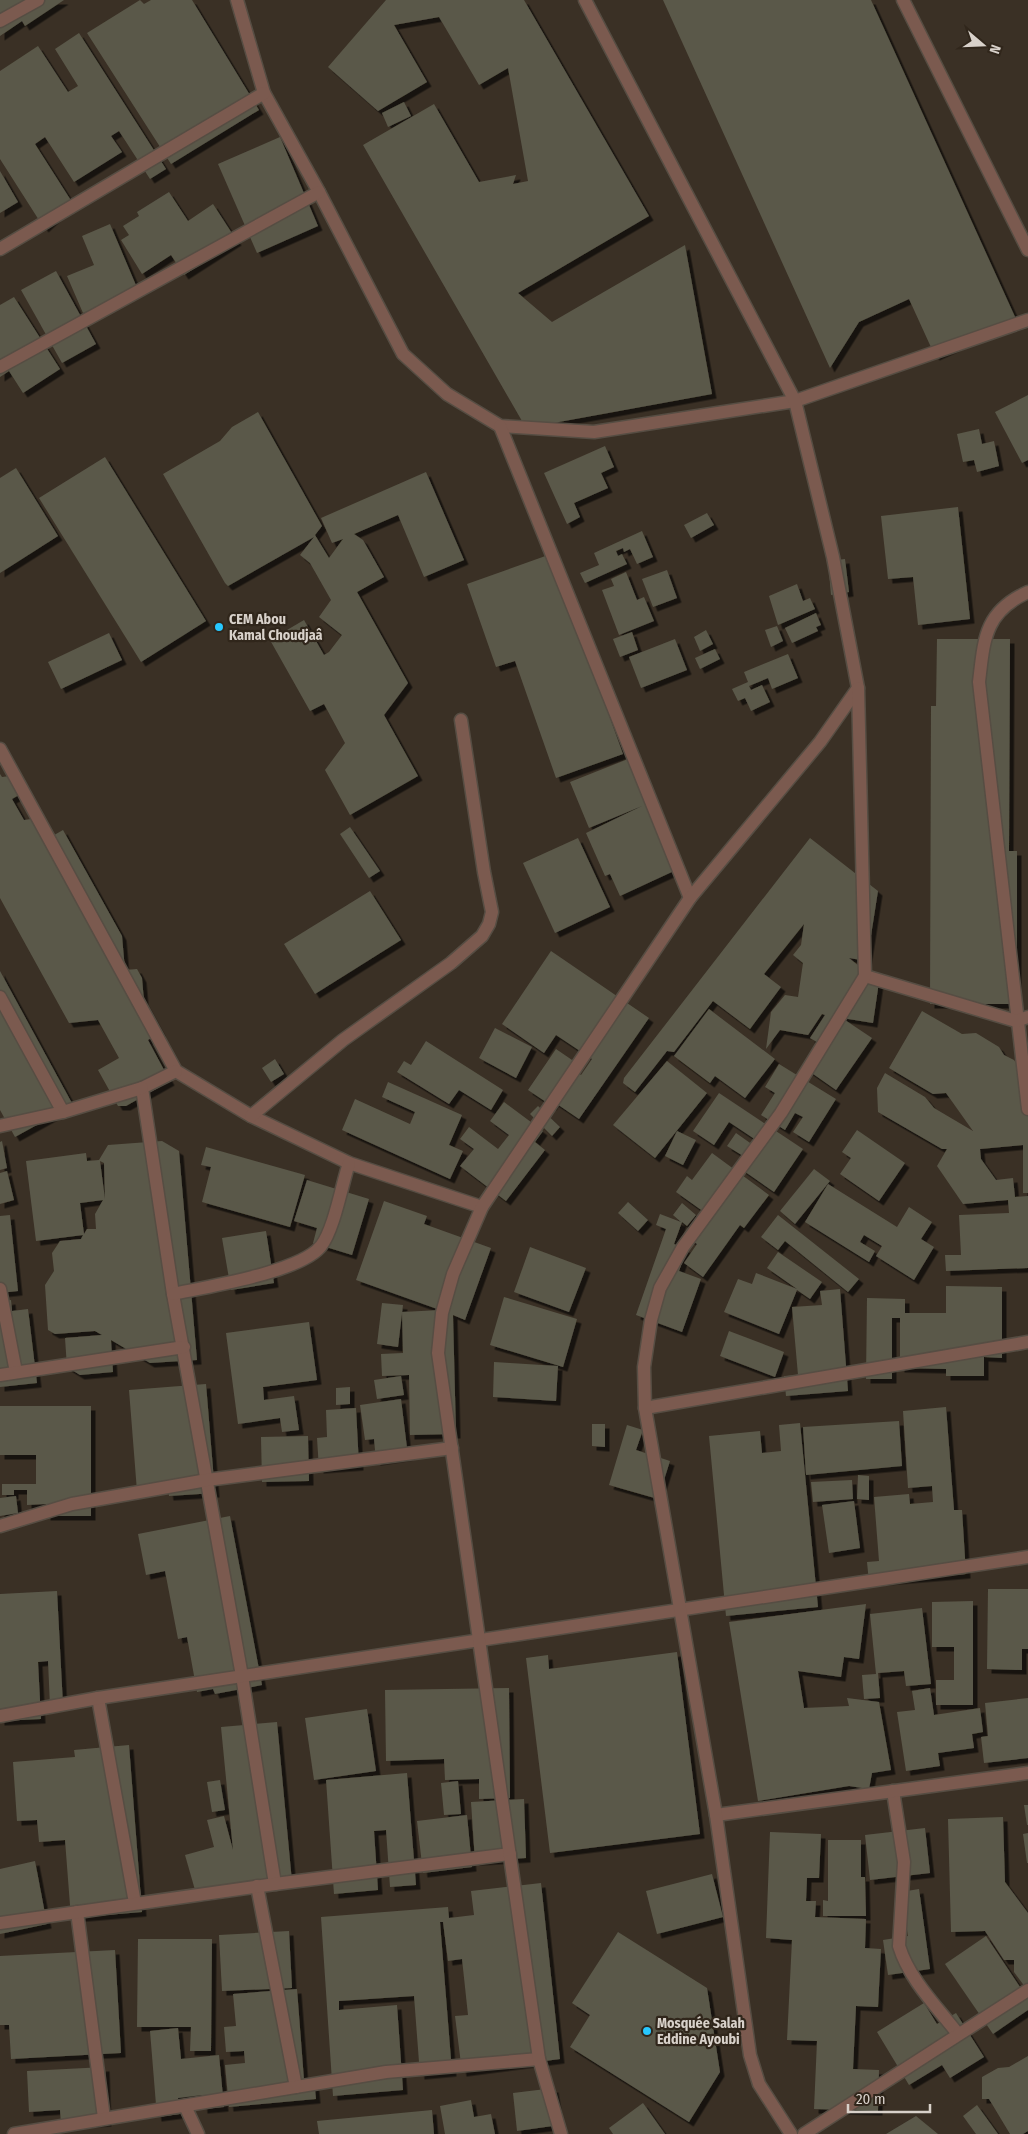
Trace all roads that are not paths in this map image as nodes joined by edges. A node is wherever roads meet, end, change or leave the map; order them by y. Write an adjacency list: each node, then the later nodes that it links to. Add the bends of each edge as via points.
1 (38, 0): 5 (street)
2 (236, 0): 6 (street)
3 (585, 0): 12 (street)
4 (903, 0): 9 (street)
5 (0, 21)
6 (264, 93): 7 (street); 8 (street)
7 (319, 192): 11 (street); 13 (street, via 403,354 447,394)
8 (0, 249)
9 (1028, 250)
10 (1028, 320): 12 (street)
11 (0, 367)
12 (795, 401): 13 (street, via 594,432); 15 (street, via 833,557)
13 (500, 426): 18 (street)
14 (1028, 592): 21 (street, via 994,617 984,636 979,682)
15 (858, 688): 18 (street, via 820,742); 19 (street)
16 (461, 720): 26 (street, via 492,912 490,924 482,936 451,963 343,1040)
17 (0, 748): 22 (street)
18 (690, 898): 29 (street)
19 (865, 976): 21 (street); 36 (street, via 781,1113 683,1247 660,1288 644,1366)
20 (0, 997): 25 (street)
21 (1022, 1019): 24 (street)
22 (176, 1071): 23 (street); 26 (street)
23 (142, 1088): 25 (street); 31 (street)
24 (1028, 1109)
25 (63, 1112): 27 (street)
26 (251, 1116): 28 (street)
27 (0, 1126)
28 (349, 1163): 29 (street); 31 (street, via 329,1230 312,1256 240,1280)
29 (482, 1207): 37 (street, via 454,1274 442,1313 438,1353)
30 (0, 1289): 34 (street)
31 (173, 1294): 33 (street)
32 (1028, 1342): 36 (street)
33 (184, 1347): 34 (street); 38 (street)
34 (16, 1372): 35 (street)
35 (0, 1375)
36 (646, 1408): 41 (street)
37 (452, 1448): 38 (street); 42 (street)
38 (207, 1480): 39 (street, via 72,1504); 43 (street)
39 (0, 1526)
40 (1028, 1557): 41 (street)
41 (682, 1610): 42 (street); 48 (street)
42 (477, 1639): 43 (street); 49 (street)
43 (242, 1676): 44 (street); 50 (street)
44 (98, 1698): 45 (street); 52 (street)
45 (0, 1716)
46 (1028, 1773): 47 (street)
47 (893, 1791): 48 (street); 56 (street, via 904,1862 899,1946 917,1981)
48 (716, 1814): 64 (street, via 750,2055 759,2084)
49 (510, 1854): 50 (street); 57 (street)
50 (275, 1884): 51 (street)
51 (257, 1886): 52 (street); 58 (street)
52 (135, 1903): 53 (street)
53 (77, 1912): 54 (street); 60 (street)
54 (0, 1923)
55 (1028, 1990): 56 (street)
56 (958, 2034): 65 (street)
57 (540, 2059): 58 (street, via 386,2072); 63 (street)
58 (296, 2087): 59 (street)
59 (185, 2106): 60 (street); 62 (street)
60 (104, 2118): 61 (street)
61 (14, 2134)
62 (198, 2134)
63 (561, 2134)
64 (790, 2134)
65 (804, 2134)

